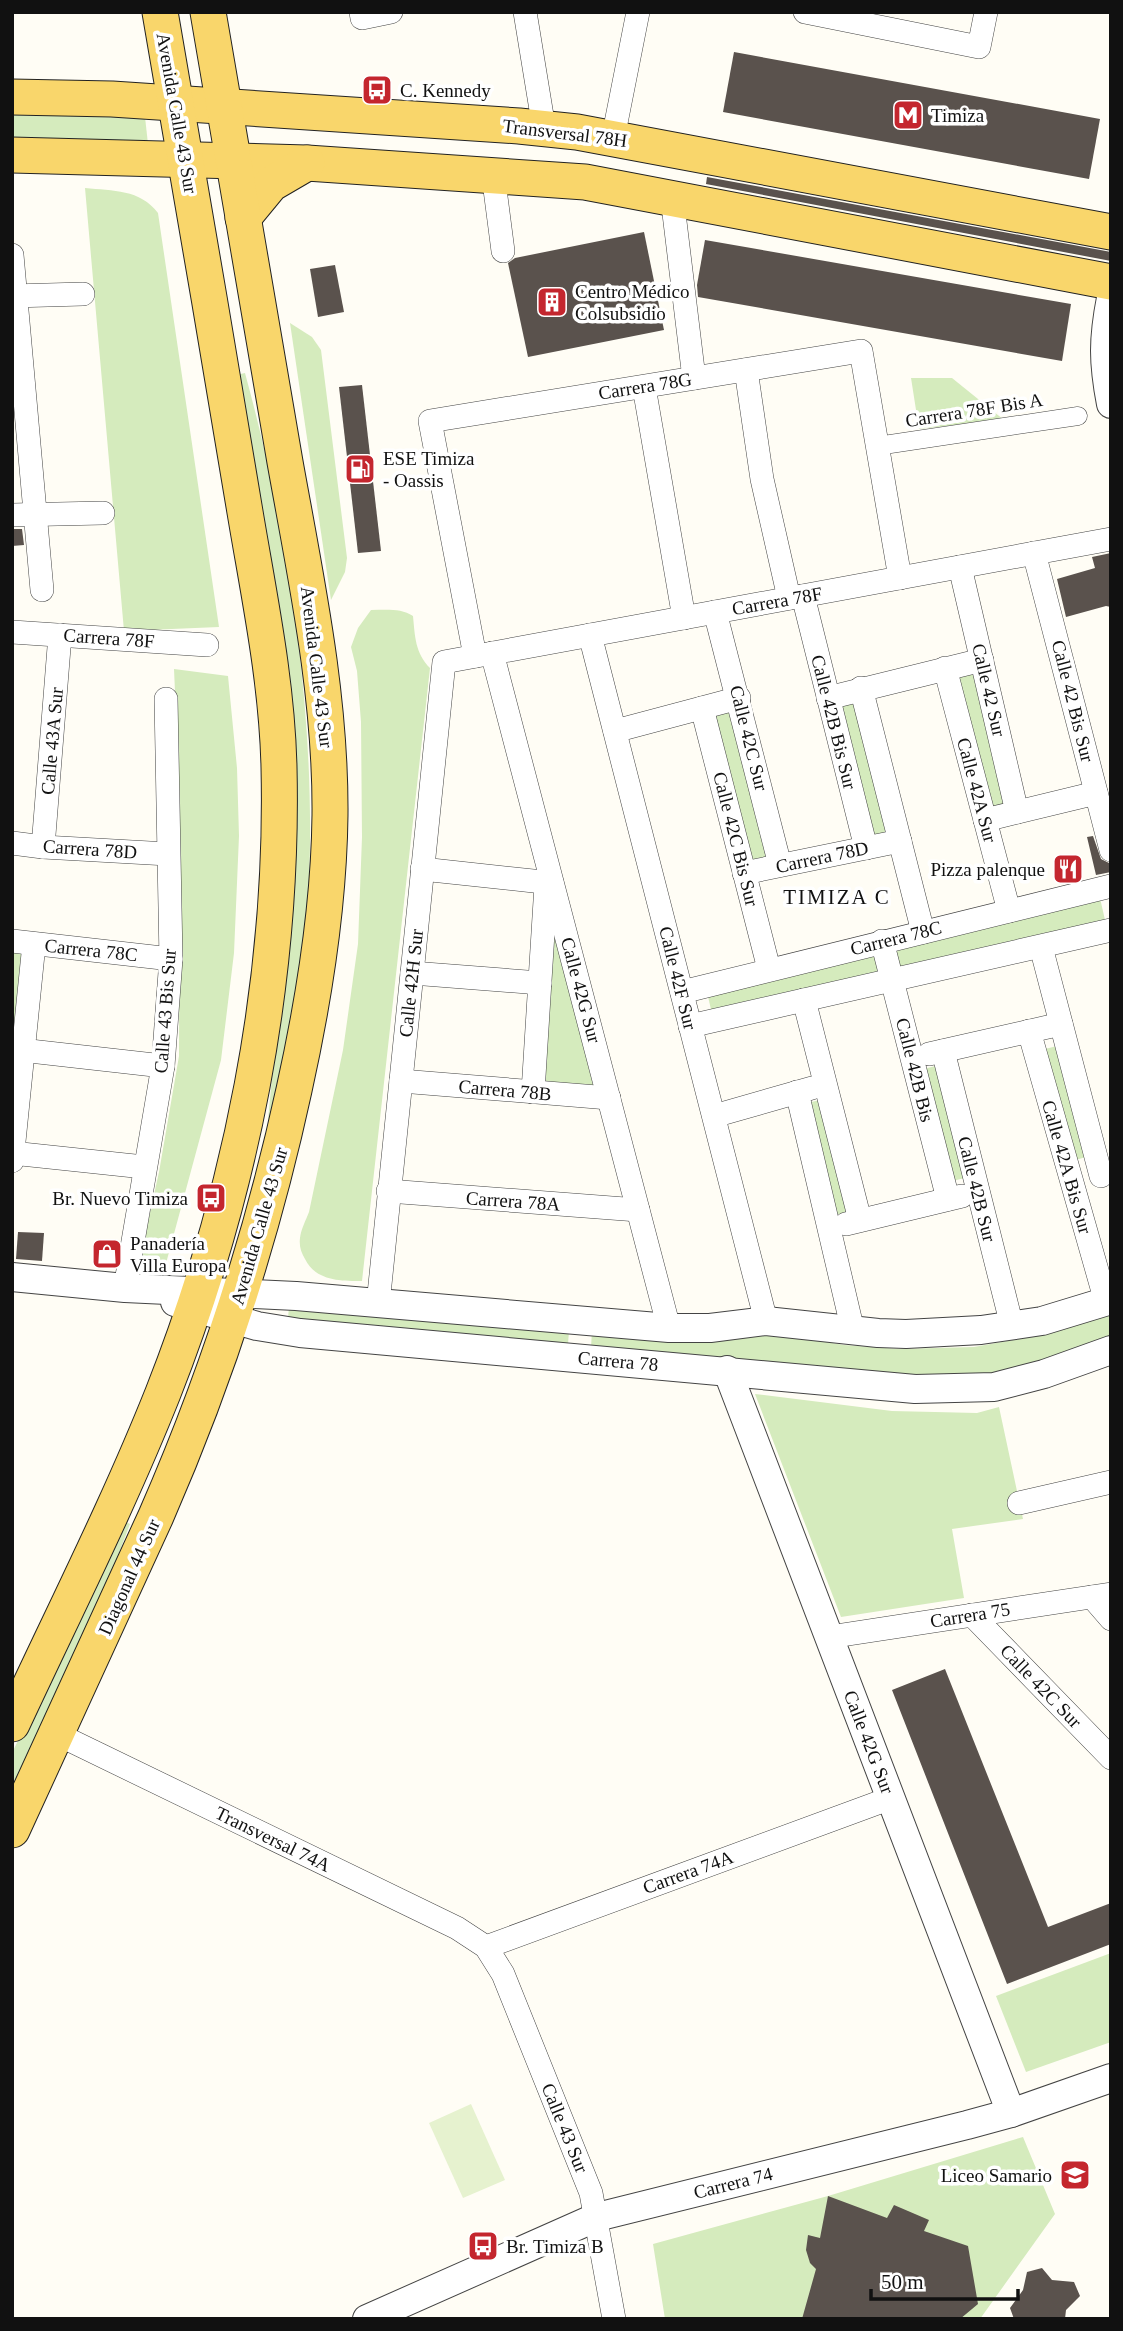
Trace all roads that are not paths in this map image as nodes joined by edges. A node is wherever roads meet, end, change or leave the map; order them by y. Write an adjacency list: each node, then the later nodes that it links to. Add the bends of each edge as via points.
1 (160, 12): 10 (main road, Avenida Calle 43 Sur)
2 (208, 12): 11 (main road, Avenida Calle 43 Sur)
3 (391, 12): 8 (street)
4 (525, 12): 12 (street)
5 (638, 12): 13 (street)
6 (805, 12): 7 (street, via 979,47)
7 (986, 12)
8 (362, 15)
9 (12, 97): 10 (main road, Transversal 78H)
10 (175, 104): 11 (main road, Transversal 78H); 15 (main road, Avenida Calle 43 Sur)
11 (223, 107): 12 (main road, Transversal 78H); 16 (main road, Avenida Calle 43 Sur)
12 (544, 128): 13 (main road, Transversal 78H)
13 (614, 138): 21 (main road, Transversal 78H)
14 (12, 155): 15 (main road)
15 (184, 159): 16 (main road); 113 (main road, Avenida Calle 43 Sur, via 275,696 279,766 279,856 265,1009 244,1130)
16 (233, 161): 17 (main road); 20 (main road, Avenida Calle 43 Sur)
17 (307, 163): 18 (main road); 20 (main road, via 271,184)
18 (493, 174): 19 (main road, via 585,182); 22 (street)
19 (672, 197): 24 (main road); 29 (street)
20 (243, 218): 116 (main road, Avenida Calle 43 Sur, via 318,652 330,815 324,914 306,1035 281,1151)
21 (1111, 232)
22 (503, 251)
23 (12, 255): 26 (street)
24 (1111, 282)
25 (83, 294): 26 (street)
26 (14, 296): 37 (street)
27 (1111, 298): 31 (street, via 1103,354)
28 (746, 370): 29 (street, Carrera 78G); 34 (street, Carrera 78G, via 861,351); 43 (street, Calle 42B Bis Sur, via 762,479)
29 (694, 378): 30 (street, Carrera 78G)
30 (644, 387): 33 (street, Carrera 78G); 45 (street)
31 (1111, 404)
32 (1078, 416): 34 (street, Carrera 78F Bis A)
33 (430, 421): 50 (street, Calle 42G Sur)
34 (877, 446): 41 (street)
35 (103, 513): 37 (street)
36 (12, 515): 37 (street)
37 (35, 515): 42 (street)
38 (1111, 539): 39 (street, Carrera 78F)
39 (1034, 553): 40 (street, Carrera 78F); 60 (street, Calle 42 Bis Sur)
40 (960, 567): 41 (street, Carrera 78F); 51 (street, Calle 42 Sur)
41 (900, 578): 43 (street, Carrera 78F)
42 (42, 590)
43 (796, 597): 44 (street, Carrera 78F); 56 (street, Calle 42B Bis Sur)
44 (715, 612): 45 (street, Carrera 78F); 55 (street, Calle 42C Sur)
45 (684, 618): 48 (street, Carrera 78F)
46 (12, 632): 47 (street, Carrera 78F)
47 (60, 635): 49 (street, Carrera 78F); 65 (street, Calle 43A Sur)
48 (590, 635): 50 (street, Carrera 78F); 59 (street, Calle 42F Sur)
49 (207, 645)
50 (484, 655): 52 (street, Carrera 78F); 72 (street, Calle 42G Sur)
51 (982, 660): 53 (street); 61 (street, Calle 42 Sur)
52 (444, 662): 70 (street, Calle 42H Sur)
53 (945, 668): 54 (street); 62 (street, Calle 42A Sur)
54 (861, 688): 56 (street); 63 (street)
55 (739, 698): 58 (street); 69 (street, Calle 42C Sur)
56 (828, 698): 66 (street, Calle 42B Bis Sur)
57 (166, 699): 68 (street, Calle 43 Bis Sur)
58 (702, 708): 59 (street); 71 (street, Calle 42C Bis Sur)
59 (615, 731): 85 (street, Calle 42F Sur)
60 (1096, 793): 61 (street); 67 (street, Calle 42 Bis Sur)
61 (1017, 812): 62 (street)
62 (985, 820): 74 (street, Calle 42A Sur)
63 (900, 841): 66 (street, Carrera 78D); 76 (street)
64 (12, 843): 65 (street, Carrera 78D)
65 (43, 847): 68 (street, Carrera 78D)
66 (866, 848): 69 (street, Carrera 78D)
67 (1111, 850)
68 (167, 854): 80 (street, Calle 43 Bis Sur)
69 (780, 865): 71 (street, Carrera 78D)
70 (422, 869): 72 (street); 82 (street, Calle 42H Sur)
71 (744, 873): 81 (street, Calle 42C Bis Sur)
72 (550, 883): 84 (street); 98 (street, Calle 42G Sur)
73 (1111, 886): 74 (street, Carrera 78C)
74 (1009, 911): 76 (street, Carrera 78C)
75 (1111, 930): 79 (street, Carrera 78C)
76 (923, 932): 77 (street, Carrera 78C)
77 (882, 941): 81 (street, Carrera 78C); 83 (street, Calle 42B Bis)
78 (23, 943): 80 (street, Carrera 78C); 90 (street)
79 (1041, 947): 83 (street, Carrera 78C); 87 (street)
80 (171, 958): 93 (street, Calle 43 Bis Sur)
81 (769, 970): 85 (street, Carrera 78C)
82 (412, 973): 84 (street); 94 (street, Calle 42H Sur)
83 (892, 979): 86 (street, Carrera 78C); 92 (street, Calle 42B Bis)
84 (540, 983): 96 (street)
85 (682, 992): 88 (street, Calle 42F Sur)
86 (804, 1000): 88 (street, Carrera 78C); 95 (street)
87 (1061, 1024): 89 (street); 103 (street)
88 (690, 1026): 99 (street, Calle 42F Sur)
89 (1029, 1031): 91 (street); 104 (street, Calle 42A Bis Sur)
90 (18, 1050): 93 (street); 100 (street)
91 (943, 1051): 92 (street); 106 (street, Calle 42B Sur)
92 (912, 1058): 107 (street, Calle 42B Bis)
93 (163, 1066): 102 (street, Calle 43 Bis Sur)
94 (401, 1081): 96 (street, Carrera 78B); 105 (street, Calle 42H Sur)
95 (826, 1084): 97 (street); 109 (street)
96 (533, 1092): 98 (street, Carrera 78B)
97 (797, 1092): 99 (street); 110 (street)
98 (609, 1098): 108 (street, Calle 42G Sur)
99 (714, 1116): 118 (street, Calle 42F Sur)
100 (13, 1153): 101 (street); 102 (street)
101 (12, 1161)
102 (145, 1167): 112 (street, Calle 43 Bis Sur)
103 (1106, 1174): 104 (street)
104 (1072, 1184): 114 (street, Calle 42A Bis Sur)
105 (388, 1191): 108 (street, Carrera 78A); 115 (street, Calle 42H Sur)
106 (978, 1192): 107 (street); 119 (street, Calle 42B Sur)
107 (948, 1199): 109 (street)
108 (638, 1210): 120 (street, Calle 42G Sur)
109 (860, 1220): 110 (street)
110 (829, 1228): 121 (street)
111 (12, 1277): 112 (street, Carrera 78)
112 (125, 1288): 113 (street, Carrera 78)
113 (196, 1299): 116 (street, Carrera 78); 131 (main road, via 137,1456)
114 (1108, 1301): 119 (street, Carrera 78)
115 (378, 1304): 116 (street, Carrera 78, via 296,1296); 117 (street, Carrera 78)
116 (237, 1306): 123 (street, Carrera 78, via 266,1328); 133 (main road, Diagonal 44 Sur, via 179,1464)
117 (582, 1321): 120 (street, Carrera 78); 123 (street)
118 (766, 1321): 120 (street, Carrera 78); 121 (street, Carrera 78)
119 (1012, 1326): 121 (street, Carrera 78, via 906,1334)
120 (669, 1328)
121 (853, 1331)
122 (1111, 1350): 124 (street, Carrera 78, via 1014,1382 957,1389)
123 (579, 1357): 124 (street, Carrera 78)
124 (727, 1370): 130 (street, Calle 42G Sur)
125 (1111, 1482): 126 (street)
126 (1019, 1503)
127 (1101, 1595): 128 (street, Carrera 75); 129 (street)
128 (972, 1615): 130 (street, Carrera 75); 134 (street, Calle 42C Sur)
129 (1111, 1619)
130 (829, 1637): 135 (street, Calle 42G Sur)
131 (21, 1681): 132 (main road)
132 (12, 1724)
133 (57, 1734): 136 (main road, Diagonal 44 Sur); 137 (street, Transversal 74A, via 457,1928)
134 (1111, 1758)
135 (891, 1798): 137 (street, Carrera 74A); 139 (street, Calle 42G Sur)
136 (12, 1830)
137 (486, 1947): 140 (street, Calle 43 Sur, via 503,1974)
138 (1111, 2078): 139 (street, Carrera 74)
139 (1011, 2113): 140 (street, Carrera 74)
140 (597, 2217): 141 (street, Carrera 74); 142 (street, Calle 43 Sur)
141 (367, 2319)
142 (614, 2319)

